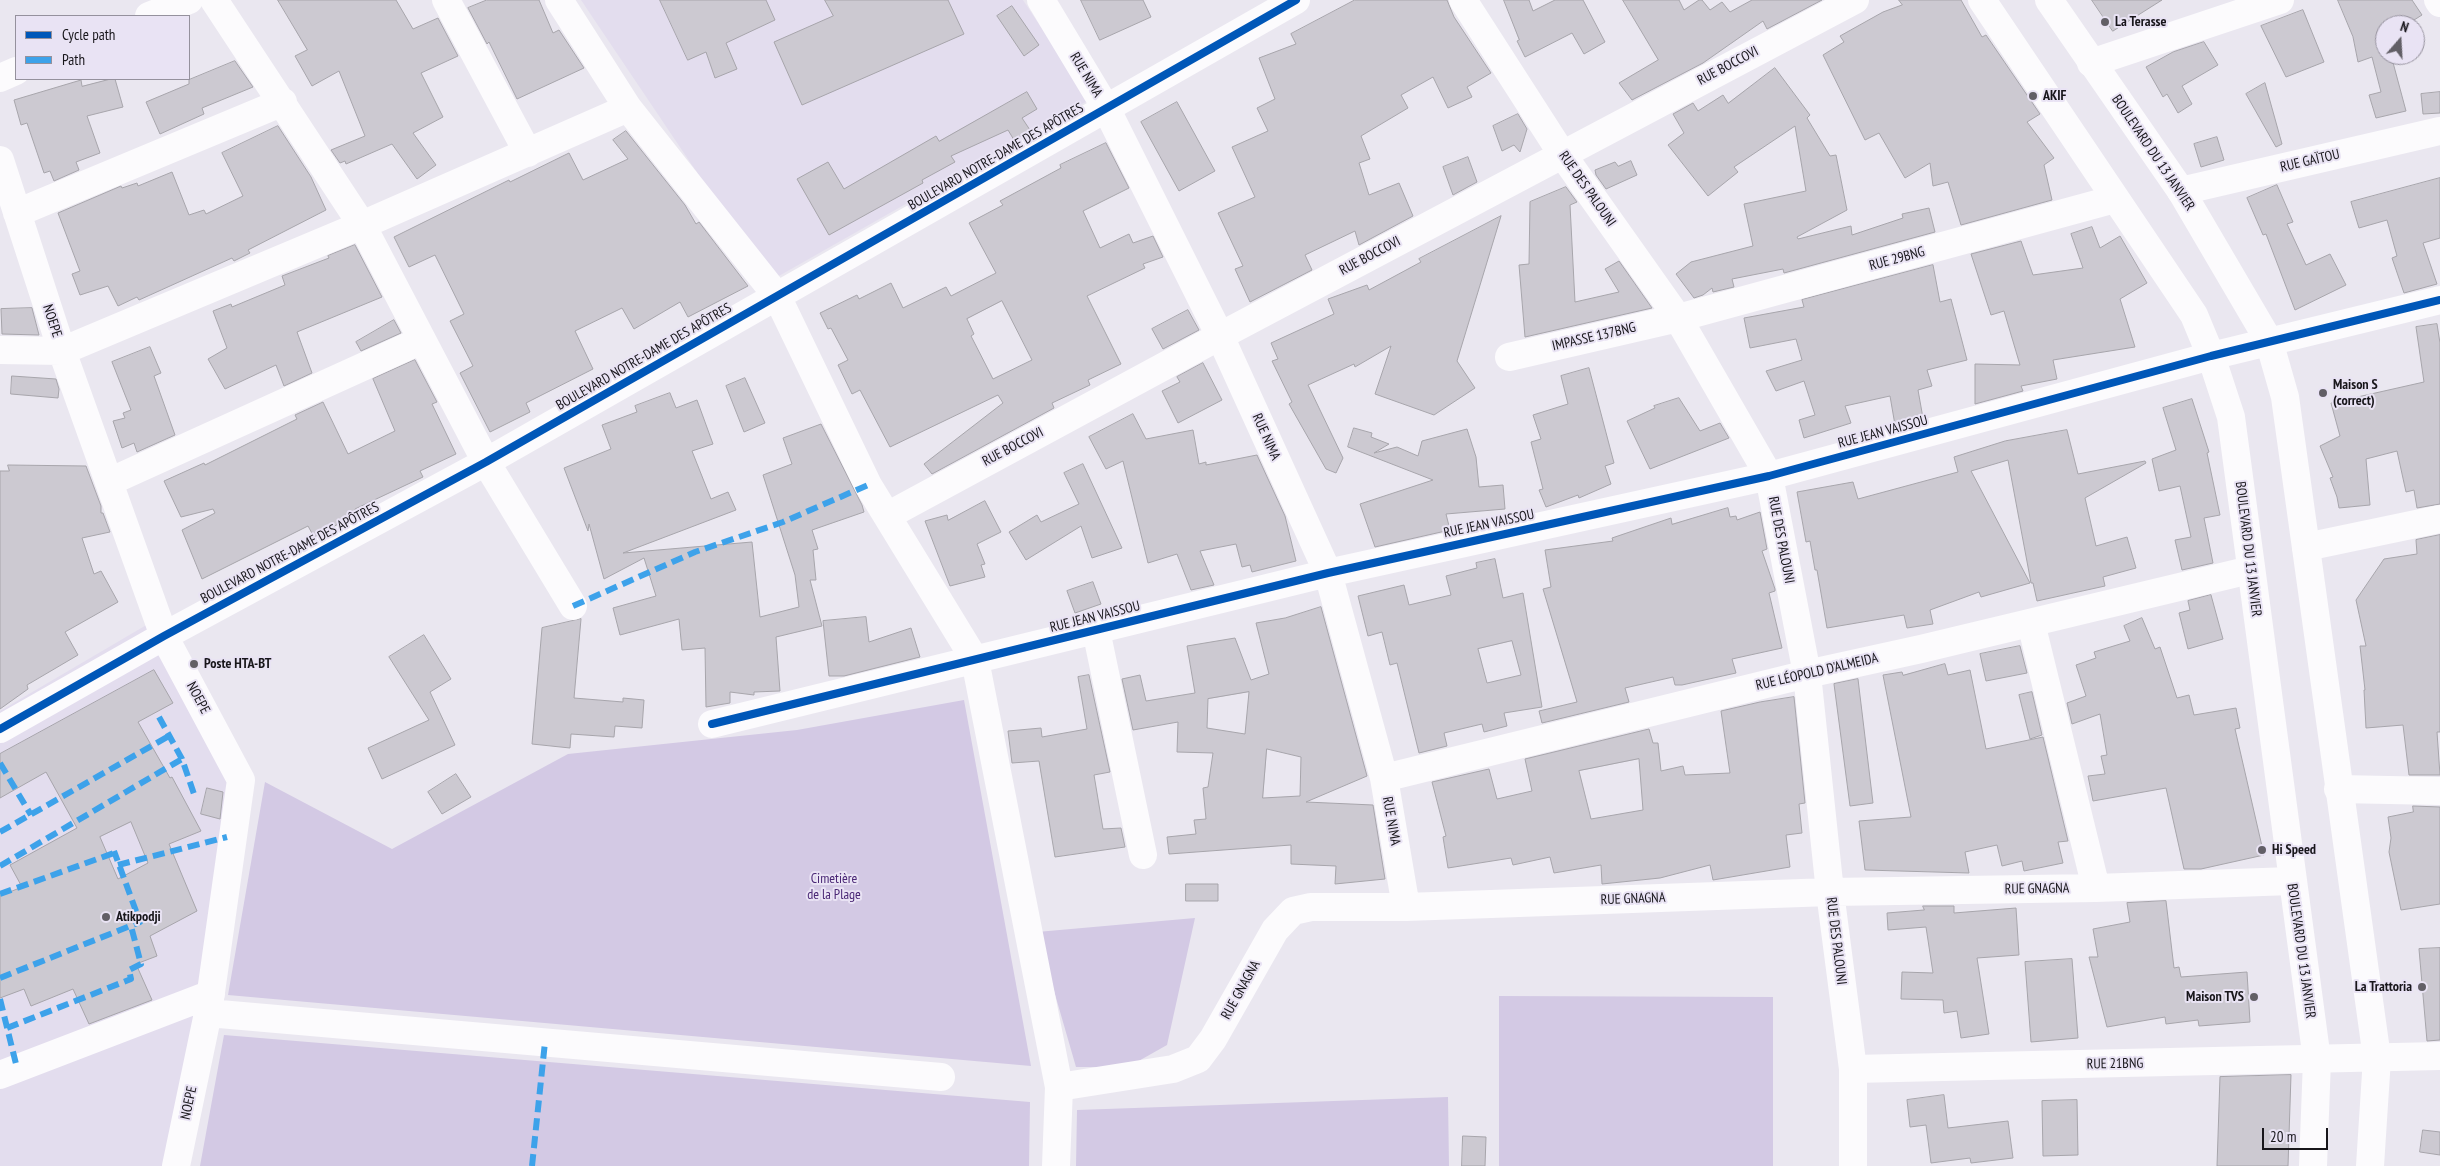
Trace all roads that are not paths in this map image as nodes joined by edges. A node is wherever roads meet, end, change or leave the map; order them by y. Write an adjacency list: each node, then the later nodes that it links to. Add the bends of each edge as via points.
1 (189, 0): 14 (main road)
2 (214, 0): 18 (main road)
3 (446, 0): 22 (main road)
4 (559, 0): 19 (main road)
5 (1041, 0): 20 (main road, RUE NIMA)
6 (1296, 0): 20 (main road, BOULEVARD NOTRE-DAME DES APÔTRES)
7 (1463, 0): 23 (main road, RUE DES PALOUNI)
8 (1855, 0): 23 (main road, RUE BOCCOVI)
9 (1982, 0): 26 (main road, BOULEVARD DU 13 JANVIER)
10 (2049, 0): 15 (main road, BOULEVARD DU 13 JANVIER)
11 (2280, 0): 15 (main road)
12 (2438, 0): 13 (main road)
13 (2440, 4)
14 (152, 15)
15 (2091, 63): 25 (main road, BOULEVARD DU 13 JANVIER)
16 (15, 71): 17 (main road)
17 (0, 78)
18 (283, 102): 27 (main road); 28 (main road)
19 (628, 108): 22 (main road); 29 (main road)
20 (1106, 108): 29 (main road, BOULEVARD NOTRE-DAME DES APÔTRES); 32 (main road, RUE NIMA)
21 (2440, 131): 25 (main road, RUE GAÏTOU)
22 (528, 153): 28 (main road)
23 (1562, 154): 31 (main road, RUE DES PALOUNI); 32 (main road, RUE BOCCOVI)
24 (0, 160): 27 (main road, NOEPE)
25 (2181, 191): 34 (main road, BOULEVARD DU 13 JANVIER)
26 (2115, 199): 31 (main road, RUE 29BNG); 37 (main road, BOULEVARD DU 13 JANVIER, via 2194,315)
27 (17, 213): 36 (main road, NOEPE)
28 (362, 225): 33 (main road); 36 (main road)
29 (777, 296): 39 (main road, BOULEVARD NOTRE-DAME DES APÔTRES); 42 (main road)
30 (2440, 300): 34 (main road, RUE JEAN VAISSOU)
31 (1678, 318): 38 (main road, IMPASSE 137BNG); 40 (main road, RUE DES PALOUNI)
32 (1220, 336): 42 (main road, RUE BOCCOVI); 46 (main road, RUE NIMA)
33 (422, 340): 39 (main road); 41 (main road)
34 (2270, 341): 37 (main road, RUE JEAN VAISSOU); 44 (main road, BOULEVARD DU 13 JANVIER, via 2285,397)
35 (0, 350): 36 (main road)
36 (62, 351): 41 (main road, NOEPE)
37 (2211, 356): 40 (main road, RUE JEAN VAISSOU); 45 (main road, BOULEVARD DU 13 JANVIER, via 2231,416)
38 (1509, 357)
39 (486, 462): 47 (main road); 50 (main road, BOULEVARD NOTRE-DAME DES APÔTRES)
40 (1769, 476): 46 (main road, RUE JEAN VAISSOU); 52 (main road, RUE DES PALOUNI)
41 (109, 482): 50 (main road, NOEPE)
42 (886, 516): 51 (main road)
43 (2440, 519): 44 (main road)
44 (2306, 547): 56 (main road, BOULEVARD DU 13 JANVIER)
45 (2250, 570): 48 (main road, RUE LÉOPOLD D'ALMEIDA); 59 (main road, BOULEVARD DU 13 JANVIER)
46 (1328, 573): 49 (main road, RUE JEAN VAISSOU); 55 (main road, RUE NIMA)
47 (573, 606)
48 (2031, 622): 52 (main road, RUE LÉOPOLD D'ALMEIDA); 60 (main road)
49 (1096, 630): 51 (main road, RUE JEAN VAISSOU); 58 (main road)
50 (164, 636): 54 (main road, BOULEVARD NOTRE-DAME DES APÔTRES); 63 (main road, NOEPE, via 241,780)
51 (975, 660): 53 (main road, RUE JEAN VAISSOU); 70 (main road)
52 (1807, 674): 55 (main road, RUE LÉOPOLD D'ALMEIDA); 61 (main road, RUE DES PALOUNI)
53 (712, 724)
54 (0, 729)
55 (1384, 778): 62 (main road, RUE NIMA)
56 (2338, 789): 57 (main road); 65 (main road, BOULEVARD DU 13 JANVIER)
57 (2440, 791)
58 (1143, 854)
59 (2291, 881): 60 (main road, RUE GNAGNA); 66 (main road, BOULEVARD DU 13 JANVIER)
60 (2096, 888): 61 (main road, RUE GNAGNA)
61 (1830, 892): 62 (main road, RUE GNAGNA); 67 (main road, RUE DES PALOUNI)
62 (1406, 907): 70 (main road, RUE GNAGNA, via 1310,907 1293,911 1275,930 1213,1039 1198,1059 1173,1069)
63 (210, 1003): 68 (main road); 69 (main road); 71 (main road, NOEPE)
64 (2440, 1056): 65 (main road, RUE 21BNG)
65 (2377, 1058): 66 (main road, RUE 21BNG); 75 (main road, BOULEVARD DU 13 JANVIER)
66 (2317, 1060): 67 (main road, RUE 21BNG); 74 (main road, BOULEVARD DU 13 JANVIER)
67 (1853, 1069): 73 (main road, RUE DES PALOUNI)
68 (0, 1075)
69 (941, 1077)
70 (1059, 1087): 72 (main road)
71 (176, 1166)
72 (1056, 1166)
73 (1853, 1166)
74 (2313, 1166)
75 (2370, 1166)

